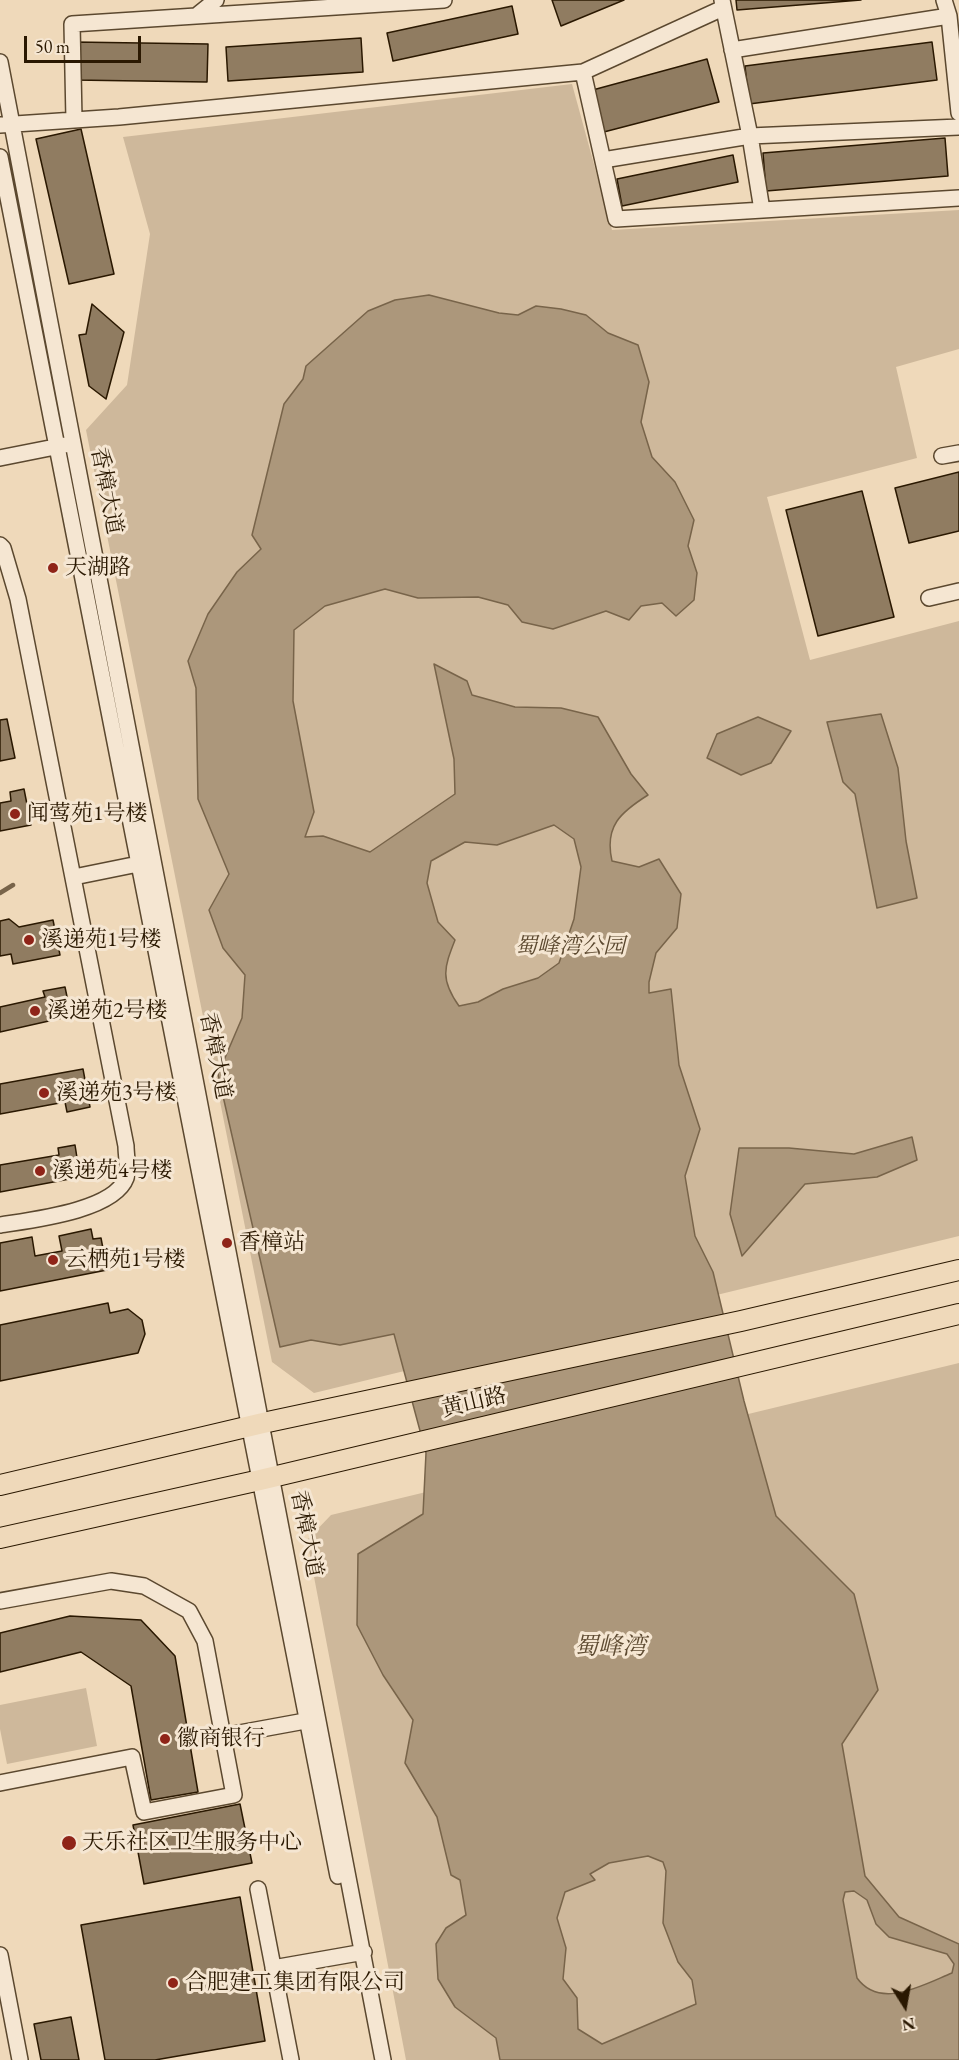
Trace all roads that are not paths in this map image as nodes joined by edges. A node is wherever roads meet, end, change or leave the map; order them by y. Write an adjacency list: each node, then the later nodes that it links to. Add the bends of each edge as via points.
1 (216, 0): 5 (street)
2 (444, 0): 5 (street)
3 (944, 0): 6 (street)
4 (722, 4): 7 (street); 9 (street)
5 (196, 16): 11 (street, via 72,24)
6 (949, 16): 7 (street); 10 (street)
7 (732, 50): 14 (street)
8 (0, 62): 13 (street, 香樟大道)
9 (583, 72): 11 (street); 16 (street)
10 (959, 113)
11 (74, 120): 13 (street)
12 (959, 127): 14 (street)
13 (7, 131): 19 (street, 香樟大道)
14 (750, 136): 16 (street); 18 (street)
15 (0, 157): 20 (street, 香樟大道)
16 (603, 160): 18 (street, via 616,219)
17 (959, 198): 18 (street)
18 (762, 210)
19 (73, 443): 20 (street); 27 (street, 香樟大道)
20 (57, 447): 23 (street); 27 (street, 香樟大道)
21 (959, 453): 22 (street)
22 (942, 456)
23 (0, 458)
24 (0, 545): 28 (street, via 18,599)
25 (959, 591): 26 (street)
26 (929, 598)
27 (147, 863): 28 (street); 32 (street, 香樟大道)
28 (74, 877): 29 (street, via 126,1146 126,1178 108,1199 55,1216)
29 (0, 1225)
30 (959, 1270): 32 (main road)
31 (959, 1314): 33 (main road, 黄山路)
32 (256, 1425): 33 (street, 香樟大道); 34 (main road)
33 (266, 1478): 35 (main road, 黄山路); 37 (street, 香樟大道)
34 (0, 1485)
35 (0, 1538)
36 (0, 1601): 38 (street, via 111,1581 144,1586 189,1611 204,1641)
37 (313, 1720): 38 (street); 41 (street, 香樟大道)
38 (223, 1736): 39 (street, via 234,1795 144,1812 132,1758)
39 (0, 1783)
40 (258, 1889): 43 (street)
41 (359, 1952): 43 (street); 47 (street, 香樟大道); 48 (street, 香樟大道)
42 (0, 1955): 44 (street)
43 (273, 1968): 46 (street)
44 (5, 2007): 45 (street)
45 (20, 2060)
46 (291, 2060)
47 (375, 2060)
48 (383, 2060)

